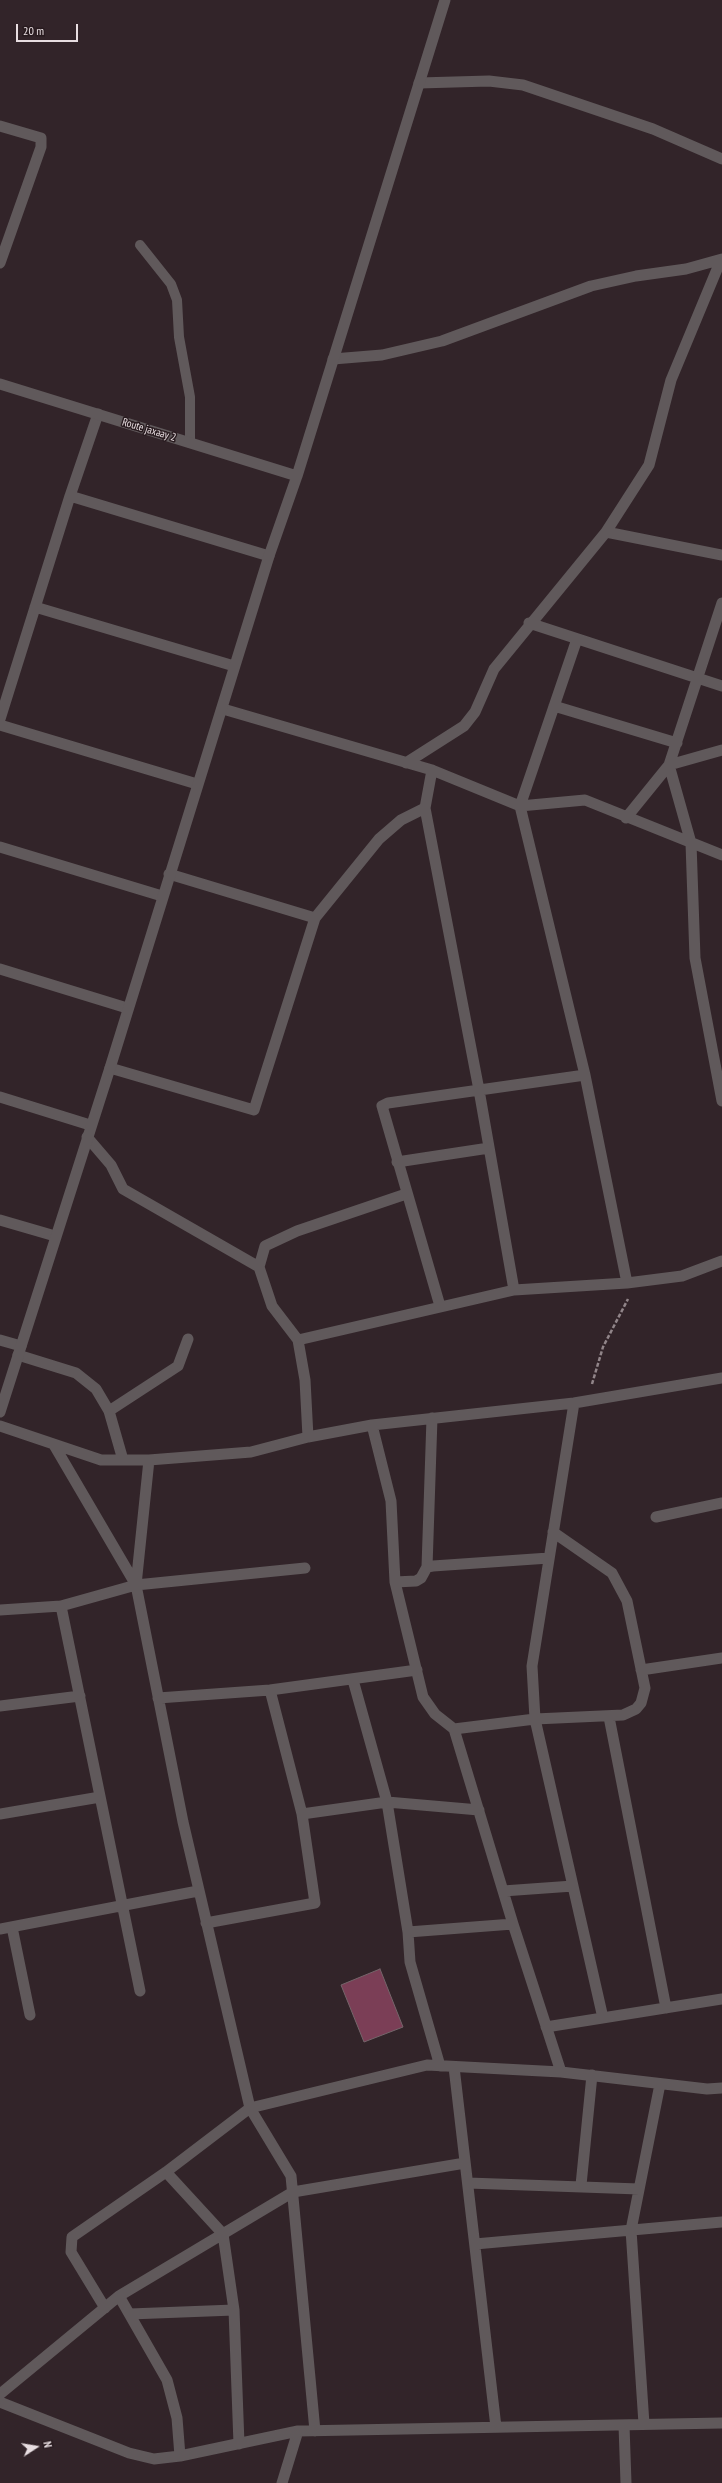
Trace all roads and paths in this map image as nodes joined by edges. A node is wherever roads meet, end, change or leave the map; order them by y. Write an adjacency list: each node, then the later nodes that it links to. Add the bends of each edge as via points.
1 (445, 0): 2 (street)
2 (419, 83): 4 (street, via 489,81 523,85 653,129); 8 (street)
3 (0, 126): 6 (street, via 41,138 42,147)
4 (722, 158)
5 (140, 245): 11 (lane, via 171,284 177,300 179,337 190,397)
6 (1, 256)
7 (721, 261): 8 (street, via 591,286 442,341 382,355); 14 (street, via 671,380 649,465)
8 (334, 359): 12 (street)
9 (0, 384): 10 (street, Route jaxaay 2)
10 (98, 414): 11 (street, Route jaxaay 2); 13 (street)
11 (190, 443): 12 (street, Route jaxaay 2)
12 (297, 476): 16 (street)
13 (70, 496): 16 (street); 18 (street)
14 (606, 532): 15 (street); 19 (street)
15 (722, 554)
16 (269, 556): 21 (street)
17 (722, 603): 22 (street)
18 (35, 607): 21 (street); 26 (street)
19 (529, 623): 20 (street); 30 (street, via 494,669 475,712 464,726)
20 (577, 639): 22 (street); 24 (street)
21 (234, 666): 25 (street)
22 (699, 678): 23 (street); 28 (street)
23 (722, 686)
24 (554, 706): 28 (street); 34 (street)
25 (223, 709): 30 (street); 33 (street)
26 (0, 719)
27 (0, 725): 33 (street)
28 (677, 742): 31 (street)
29 (722, 750): 31 (street)
30 (406, 763): 32 (street)
31 (669, 765): 36 (street); 37 (street)
32 (432, 770): 34 (street); 35 (street)
33 (197, 784): 40 (street)
34 (520, 806): 36 (street, via 585,800); 46 (street)
35 (425, 808): 42 (street, via 401,820 379,839); 47 (street)
36 (626, 818): 37 (street)
37 (691, 843): 39 (street); 49 (street, via 695,958)
38 (0, 847): 41 (street)
39 (722, 855)
40 (169, 874): 41 (street); 42 (street)
41 (162, 896): 44 (street)
42 (315, 918): 45 (street, via 254,1110)
43 (0, 969): 44 (street)
44 (127, 1008): 45 (street)
45 (110, 1068): 50 (street)
46 (585, 1075): 47 (street); 59 (street)
47 (479, 1090): 52 (street); 53 (street, via 382,1106)
48 (0, 1098): 50 (street)
49 (722, 1101)
50 (90, 1126): 51 (street)
51 (86, 1137): 56 (street); 58 (street, via 110,1165 123,1189)
52 (489, 1148): 53 (street); 60 (street)
53 (397, 1162): 54 (street)
54 (406, 1194): 58 (street, via 297,1231 265,1246); 61 (street)
55 (0, 1220): 56 (street)
56 (55, 1236): 65 (street)
57 (722, 1261): 59 (street, via 682,1276)
58 (259, 1267): 64 (street, via 272,1306)
59 (632, 1282): 60 (street); 67 (path, via 593,1374)
60 (514, 1290): 61 (street)
61 (440, 1306): 64 (street)
62 (188, 1339): 69 (street, via 178,1366)
63 (0, 1340): 65 (street)
64 (298, 1340): 74 (street, via 305,1380)
65 (20, 1350): 69 (street, via 76,1373 96,1389); 70 (street)
66 (722, 1378): 67 (street)
67 (589, 1400): 68 (street)
68 (574, 1403): 71 (street); 80 (street)
69 (109, 1411): 76 (street)
70 (0, 1412)
71 (432, 1418): 72 (street); 82 (street)
72 (372, 1425): 74 (street); 84 (street, via 391,1501)
73 (0, 1426): 75 (street)
74 (308, 1437): 77 (street, via 251,1452)
75 (54, 1444): 76 (street, via 101,1460); 85 (street)
76 (123, 1460): 77 (street)
77 (149, 1460): 85 (street)
78 (722, 1504): 79 (street)
79 (656, 1517)
80 (553, 1532): 81 (street); 90 (street, via 612,1573 627,1601)
81 (549, 1558): 82 (street); 97 (street, via 532,1666)
82 (427, 1567): 84 (street, via 421,1578 416,1581)
83 (305, 1568): 85 (street)
84 (395, 1582): 89 (street)
85 (136, 1585): 86 (street); 94 (street)
86 (61, 1606): 87 (street); 93 (street)
87 (0, 1610)
88 (722, 1658): 90 (street)
89 (417, 1670): 91 (street); 98 (street, via 423,1697 435,1714)
90 (641, 1670): 96 (street, via 644,1688 641,1703 636,1709 623,1715)
91 (353, 1680): 92 (street); 100 (street)
92 (270, 1690): 94 (street); 103 (street)
93 (80, 1696): 95 (street); 99 (street)
94 (158, 1698): 106 (street)
95 (0, 1706)
96 (609, 1717): 97 (street); 115 (street)
97 (535, 1720): 98 (street); 104 (street)
98 (454, 1729): 101 (street)
99 (100, 1797): 102 (street); 107 (street)
100 (386, 1802): 101 (street); 103 (street); 112 (street)
101 (479, 1810): 105 (street)
102 (0, 1814)
103 (302, 1814): 108 (street, via 314,1903)
104 (573, 1886): 105 (street); 117 (street)
105 (503, 1891): 109 (street)
106 (198, 1892): 107 (street); 108 (street)
107 (122, 1906): 110 (street); 113 (street)
108 (206, 1924): 125 (street)
109 (513, 1924): 112 (street); 118 (street)
110 (12, 1927): 111 (street); 116 (street)
111 (0, 1929)
112 (408, 1932): 119 (street, via 410,1962)
113 (140, 1991)
114 (722, 1999): 115 (street)
115 (666, 2008): 117 (street)
116 (30, 2015)
117 (603, 2018): 118 (street)
118 (546, 2027): 121 (street)
119 (440, 2066): 120 (street); 125 (street, via 427,2065)
120 (454, 2067): 121 (street); 126 (street)
121 (561, 2072): 122 (street)
122 (592, 2075): 123 (street); 129 (street)
123 (660, 2084): 124 (street); 130 (street)
124 (722, 2088)
125 (250, 2108): 127 (street); 131 (street, via 291,2176)
126 (465, 2163): 128 (street); 131 (street)
127 (166, 2172): 134 (street); 137 (street, via 72,2237 71,2252)
128 (468, 2183): 129 (street); 135 (street)
129 (581, 2185): 130 (street)
130 (639, 2189): 133 (street)
131 (293, 2192): 134 (street); 147 (street)
132 (722, 2222): 133 (street)
133 (632, 2230): 135 (street); 143 (street)
134 (223, 2234): 136 (street); 138 (street)
135 (474, 2244): 145 (street)
136 (119, 2296): 137 (street); 139 (street)
137 (105, 2308): 140 (street)
138 (234, 2310): 139 (street); 148 (street)
139 (130, 2314): 149 (street, via 166,2380 177,2418)
140 (0, 2394)
141 (0, 2402): 149 (street, via 129,2453 154,2459)
142 (722, 2423): 143 (street)
143 (644, 2424): 144 (street)
144 (624, 2425): 145 (street); 151 (street)
145 (496, 2427): 147 (street)
146 (298, 2431): 147 (street); 148 (street); 150 (street)
147 (315, 2431)
148 (239, 2444): 149 (street)
149 (180, 2456)
150 (282, 2483)
151 (626, 2483)

